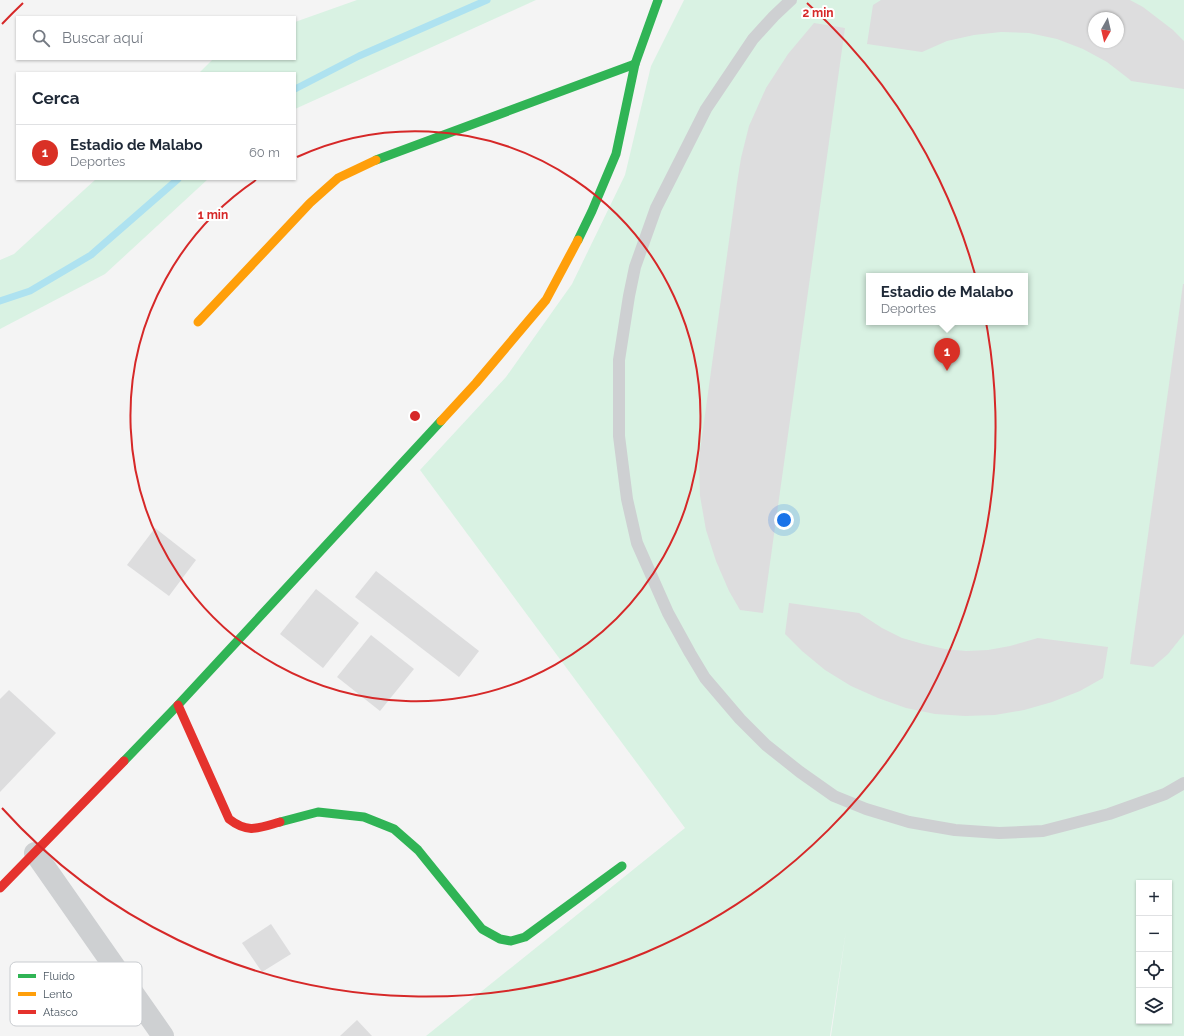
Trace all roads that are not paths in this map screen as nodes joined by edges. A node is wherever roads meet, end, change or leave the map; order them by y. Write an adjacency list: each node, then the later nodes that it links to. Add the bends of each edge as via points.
1 (658, 0): 3 (street)
2 (791, 0): 6 (lane, via 753,39 706,109 656,208 635,267 629,296 619,360 620,436 637,543 668,613 705,678 766,745 834,796 866,810 909,822 955,830 999,833 1043,831 1109,814 1165,794)
3 (636, 64): 4 (street, via 384,156 338,178 310,203); 5 (street, via 616,154 572,254 546,300 476,383)
4 (198, 322)
5 (178, 705): 7 (street); 8 (street, via 229,819 238,826 254,829 318,812 364,817 394,829 418,850 482,929 500,939 511,941 525,937)
6 (1184, 784)
7 (35, 853): 9 (street); 10 (street)
8 (622, 866)
9 (0, 888)
10 (111, 962)
11 (142, 1006): 12 (street)
12 (163, 1036)

